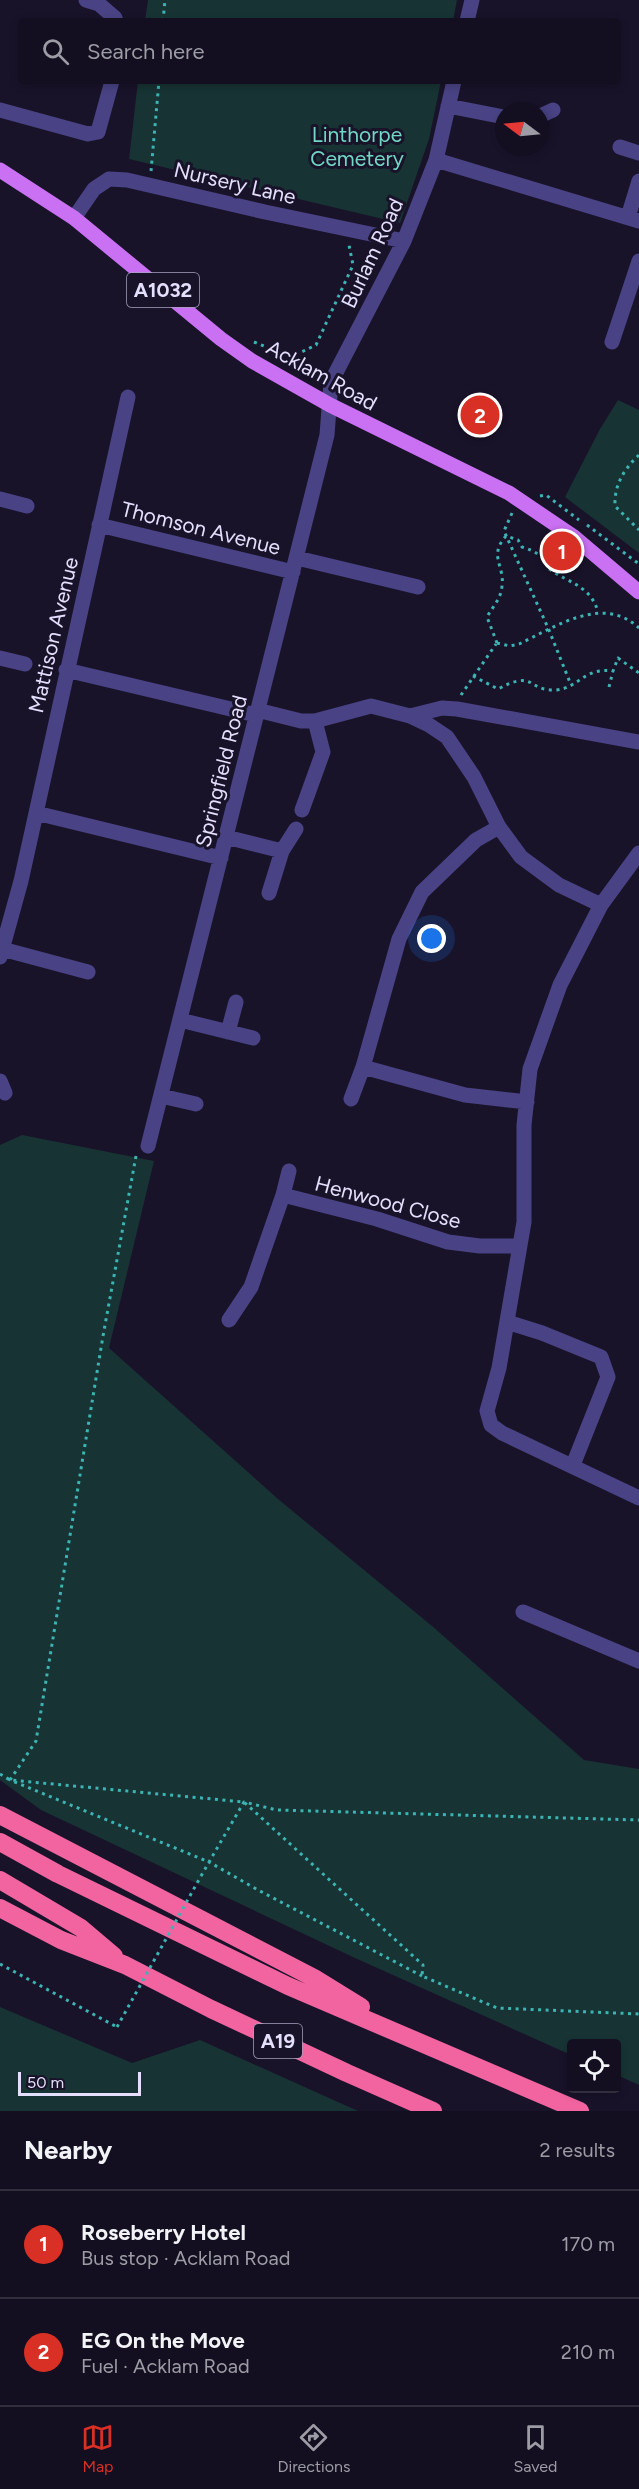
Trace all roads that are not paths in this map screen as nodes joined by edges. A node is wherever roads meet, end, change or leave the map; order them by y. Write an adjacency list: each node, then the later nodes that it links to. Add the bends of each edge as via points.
1 (86, 0): 3 (street, via 99,4)
2 (472, 0): 4 (street)
3 (115, 18)
4 (468, 18)
5 (111, 84): 8 (street, via 98,132 88,134)
6 (453, 84): 7 (street, Burlam Road)
7 (448, 106): 9 (street); 12 (street, Burlam Road)
8 (0, 110)
9 (495, 115)
10 (621, 147): 11 (street)
11 (639, 153)
12 (436, 160): 16 (street); 17 (street, Burlam Road)
13 (0, 170): 15 (main road, Acklam Road / A1032)
14 (639, 181): 16 (street)
15 (74, 218): 17 (street, Nursery Lane, via 94,189 109,179 128,180); 21 (main road, Acklam Road / A1032, via 229,344 281,379)
16 (634, 219)
17 (404, 241): 21 (street, Burlam Road, via 331,382)
18 (639, 261): 19 (street)
19 (612, 342)
20 (128, 398): 24 (street, Mattison Avenue)
21 (330, 405): 25 (street, Springfield Road, via 327,435); 27 (main road, Acklam Road / A1032, via 519,499 574,537)
22 (0, 499): 23 (street)
23 (27, 506)
24 (99, 525): 25 (street, Thomson Avenue); 30 (street, Mattison Avenue)
25 (295, 565): 26 (street, Thomson Avenue); 31 (street, Springfield Road)
26 (418, 587)
27 (639, 592)
28 (0, 658): 29 (street)
29 (25, 664)
30 (66, 670): 31 (street); 36 (street, Mattison Avenue)
31 (257, 712): 33 (street, via 301,721); 39 (street, Springfield Road)
32 (410, 716): 33 (street, via 371,706); 34 (street, via 457,708); 37 (street, via 447,737 474,777)
33 (321, 719): 35 (street, via 323,752)
34 (639, 742)
35 (303, 810)
36 (36, 813): 42 (street); 45 (street, Mattison Avenue)
37 (499, 827): 44 (street, via 521,857 559,885); 51 (street, via 476,840 422,892 399,939)
38 (296, 829): 40 (street)
39 (226, 837): 40 (street); 42 (street, Springfield Road)
40 (282, 850): 43 (street)
41 (639, 853): 44 (street)
42 (221, 858): 48 (street, Springfield Road)
43 (269, 892)
44 (601, 905): 54 (street, via 560,985 530,1069)
45 (1, 953): 46 (street)
46 (88, 972)
47 (236, 1002): 49 (street)
48 (180, 1020): 49 (street); 52 (street, Springfield Road)
49 (228, 1032): 50 (street)
50 (253, 1038)
51 (363, 1067): 53 (street); 54 (street, via 465,1095)
52 (161, 1096): 55 (street); 56 (street, Springfield Road)
53 (351, 1099)
54 (527, 1102): 59 (street, via 524,1222)
55 (196, 1104)
56 (148, 1146)
57 (289, 1171): 58 (street)
58 (283, 1195): 59 (street, Henwood Close, via 448,1242); 60 (street, via 251,1287)
59 (519, 1246): 61 (street)
60 (229, 1320)
61 (507, 1322): 62 (street, via 488,1411 491,1425); 62 (street, via 601,1357 608,1377)
62 (573, 1465): 63 (street)
63 (639, 1498)
64 (524, 1612): 65 (street)
65 (639, 1661)
66 (0, 1815): 67 (highway, A19)
67 (27, 1829): 71 (highway, A19); 73 (highway, A19, via 314,1978)
68 (0, 1842): 71 (highway, A19)
69 (0, 1880): 72 (highway, A19, via 81,1928)
70 (0, 1908): 72 (highway, via 61,1940)
71 (183, 1933): 73 (highway, A19, via 288,1986)
72 (124, 1965): 74 (highway, A19, via 210,2009)
73 (405, 2036): 75 (highway, A19)
74 (433, 2111)
75 (580, 2111)

